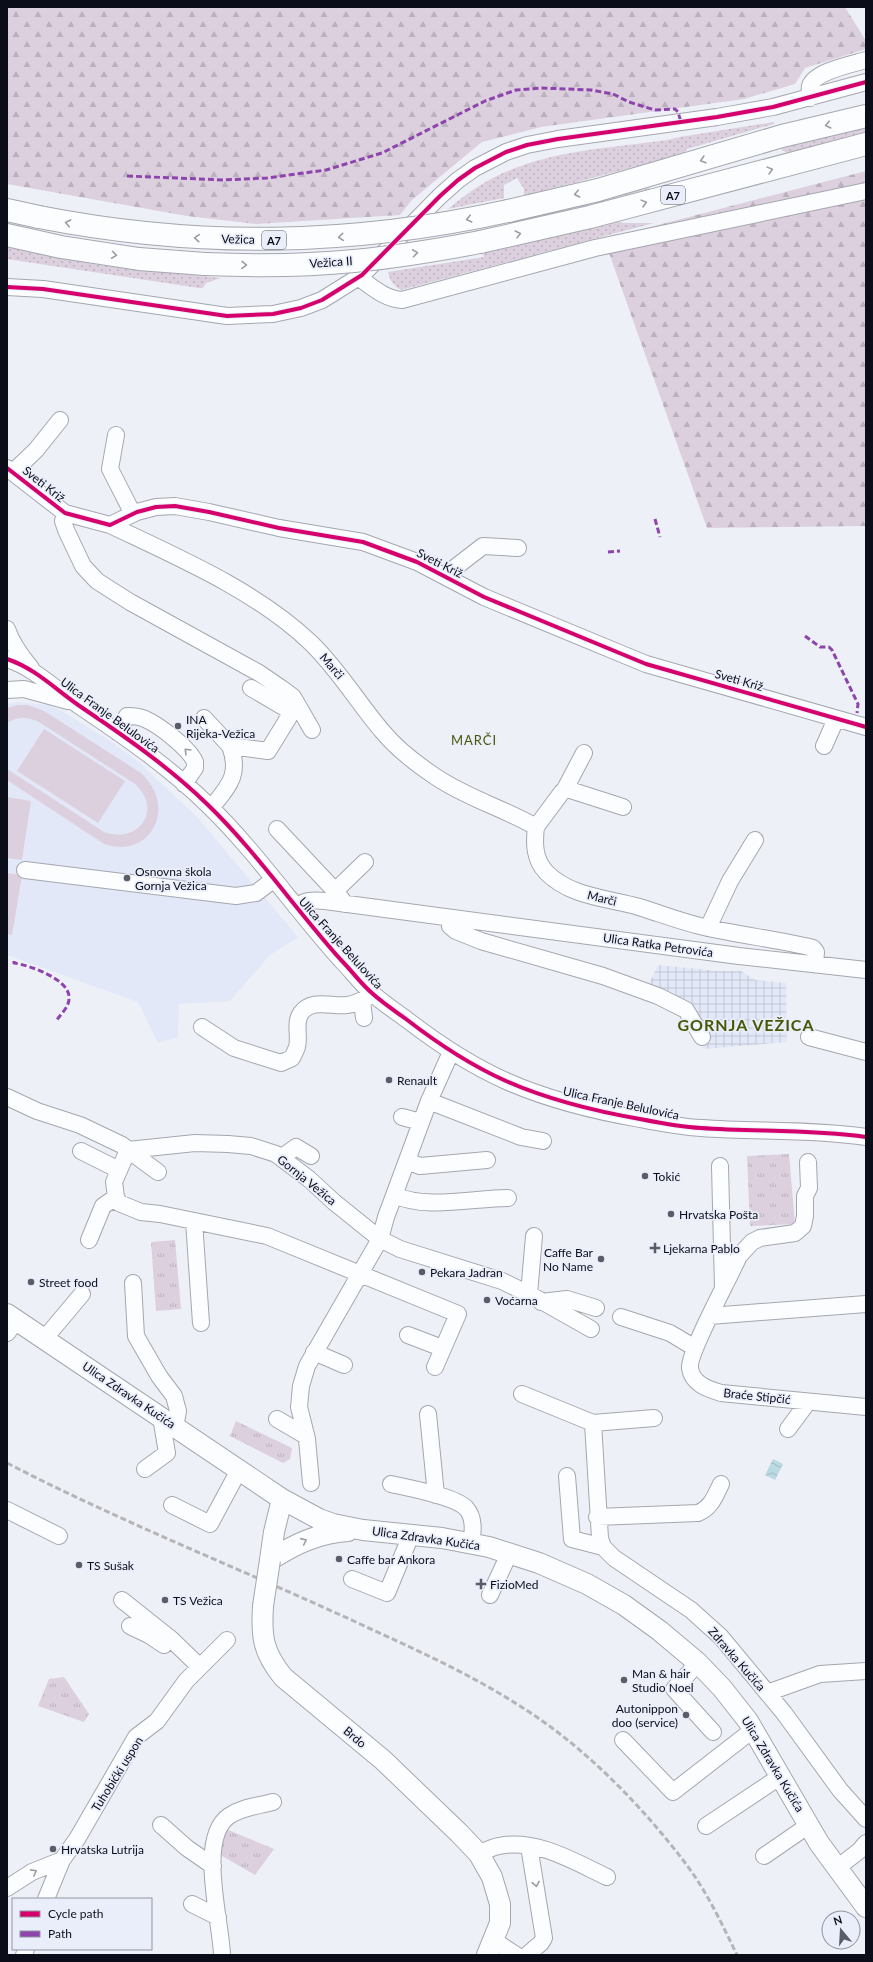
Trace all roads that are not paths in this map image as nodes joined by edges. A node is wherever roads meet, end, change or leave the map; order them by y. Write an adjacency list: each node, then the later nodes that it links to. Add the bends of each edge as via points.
1 (866, 60): 3 (street, via 816,78 810,86)
2 (866, 82): 3 (street)
3 (810, 98): 9 (street, via 724,115 528,145 506,152 458,180)
4 (866, 116): 7 (highway, Vežica / A7, one-way to 7, bridge, via 782,136 598,190 457,222 399,231 271,240 201,239 92,227)
5 (866, 144): 8 (highway, Vežica II / A7, one-way to 5, bridge, via 60,247 205,264 259,265 354,261 421,253 590,217)
6 (866, 191): 9 (street, via 595,248 402,300 383,294)
7 (7, 210)
8 (7, 235)
9 (358, 278): 10 (street, via 322,300 300,308 251,316 227,316)
10 (7, 286)
11 (60, 420): 13 (street, via 36,450)
12 (116, 435): 15 (street, via 110,469)
13 (10, 470): 14 (street, Sveti Križ)
14 (65, 512): 16 (street, Sveti Križ); 30 (street, via 66,530 83,566 97,580 130,602 259,673 281,688 293,697)
15 (133, 514): 16 (street, Sveti Križ); 18 (street, Sveti Križ, via 156,507 175,506 279,528 363,542 417,562)
16 (110, 525): 39 (street, Marči, via 218,578 283,621 332,664 382,731 409,756 435,777 461,793 517,816)
17 (518, 548): 18 (street, via 483,546)
18 (444, 576): 28 (street, Sveti Križ, via 484,597 646,664)
19 (7, 629): 21 (street, Ulica Franje Belulovića, via 19,653)
20 (7, 659): 21 (street, Ulica Franje Belulovića)
21 (34, 671): 26 (street, Ulica Franje Belulovića)
22 (7, 677): 24 (street, Ulica Franje Belulovića)
23 (251, 688): 32 (street, via 292,712 268,751)
24 (24, 689): 25 (street, Ulica Franje Belulovića); 26 (street, Ulica Franje Belulovića)
25 (7, 690)
26 (74, 702): 31 (street, Ulica Franje Belulovića)
27 (204, 718): 32 (street)
28 (836, 719): 29 (street, Sveti Križ); 33 (street)
29 (862, 726)
30 (312, 730)
31 (117, 732): 35 (street, Ulica Franje Belulovića); 35 (street, one-way to 31, via 195,768 195,762 187,750 145,719 136,716 127,716)
32 (230, 746): 38 (street, via 234,757 232,781)
33 (824, 746)
34 (584, 753): 36 (street)
35 (184, 784): 38 (street, Ulica Franje Belulovića)
36 (564, 791): 37 (street, via 576,790); 39 (street)
37 (623, 807)
38 (211, 808): 44 (street, Ulica Franje Belulovića)
39 (536, 827): 49 (street, Marči, via 534,847 538,860 546,872 560,882 588,896 638,907)
40 (277, 829): 45 (street)
41 (755, 840): 49 (street, via 730,881)
42 (365, 862): 45 (street)
43 (25, 870): 44 (street, via 236,896 256,893)
44 (273, 880): 47 (street, Ulica Franje Belulovića)
45 (335, 891): 46 (street)
46 (345, 904): 47 (street, Ulica Ratka Petrovića, via 311,900); 48 (street, Ulica Ratka Petrovića)
47 (296, 907): 52 (street, Ulica Franje Belulovića)
48 (451, 918): 50 (street, Ulica Ratka Petrovića); 55 (street, via 450,926 461,934 603,976 646,991 682,1008 689,1013)
49 (708, 928): 50 (street, Marči, via 813,948 816,952)
50 (815, 964): 51 (street, Ulica Ratka Petrovića)
51 (866, 970)
52 (367, 998): 53 (street); 54 (street, via 345,1005 315,1005 306,1009 298,1022 297,1046 292,1058 281,1063 234,1048); 57 (street, Ulica Franje Belulovića)
53 (364, 1018)
54 (202, 1027)
55 (702, 1037)
56 (808, 1037): 58 (street)
57 (452, 1052): 60 (street); 63 (street, Ulica Franje Belulovića, via 507,1082 562,1102 602,1112 701,1128 808,1131)
58 (866, 1052)
59 (7, 1097): 65 (street, via 37,1111 80,1125)
60 (429, 1101): 62 (street); 64 (street, via 521,1137)
61 (402, 1117): 62 (street)
62 (421, 1122): 70 (street)
63 (866, 1137)
64 (543, 1141)
65 (128, 1150): 68 (street, Gornja Vežica, via 196,1143 228,1144 251,1146); 73 (street); 74 (street)
66 (81, 1151): 73 (street)
67 (310, 1156): 68 (street, via 296,1147)
68 (282, 1157): 80 (street, Gornja Vežica)
69 (487, 1160): 70 (street, via 420,1166)
70 (408, 1161): 75 (street)
71 (808, 1162): 84 (street, Braće Stipčić, via 810,1183 805,1196 802,1226 795,1233 760,1238 752,1242 739,1256)
72 (720, 1166): 84 (street)
73 (120, 1170): 76 (street, via 114,1182)
74 (158, 1172)
75 (395, 1195): 77 (street, via 405,1200 435,1202); 80 (street)
76 (116, 1197): 78 (street, via 120,1203 141,1212); 81 (street, via 103,1206)
77 (508, 1198)
78 (194, 1221): 82 (street, via 267,1236); 92 (street)
79 (534, 1236): 86 (street)
80 (380, 1239): 82 (street); 86 (street, via 400,1249 502,1282)
81 (89, 1240)
82 (359, 1274): 96 (street, via 458,1314); 98 (street)
83 (133, 1283): 107 (street, via 136,1336 174,1396 178,1410)
84 (723, 1290): 89 (street, Braće Stipčić)
85 (82, 1294): 95 (street)
86 (535, 1298): 88 (street, via 567,1299); 93 (street)
87 (866, 1304): 89 (street)
88 (596, 1308)
89 (710, 1316): 97 (street, Braće Stipčić)
90 (621, 1317): 97 (street, via 670,1333)
91 (10, 1322): 95 (main road, Ulica Zdravka Kučića)
92 (201, 1322)
93 (591, 1330)
94 (408, 1335): 96 (street)
95 (45, 1338): 107 (main road, Ulica Zdravka Kučića)
96 (442, 1348): 100 (street)
97 (695, 1348): 102 (street, Braće Stipčić, via 690,1368 699,1384 708,1389 721,1393)
98 (314, 1352): 99 (street); 110 (street, via 307,1366 299,1407)
99 (344, 1366)
100 (435, 1367)
101 (522, 1394): 108 (street)
102 (808, 1402): 103 (street, Braće Stipčić); 109 (street)
103 (866, 1406)
104 (428, 1414): 117 (street)
105 (654, 1418): 108 (street)
106 (277, 1419): 110 (street)
107 (168, 1422): 111 (street, via 167,1453); 112 (main road, Ulica Zdravka Kučića)
108 (593, 1423): 121 (street)
109 (788, 1429)
110 (306, 1436): 114 (street)
111 (144, 1469)
112 (239, 1470): 118 (main road, Ulica Zdravka Kučića); 119 (street, via 210,1524)
113 (567, 1476): 126 (street, via 572,1539)
114 (311, 1483)
115 (391, 1484): 117 (street)
116 (721, 1484): 121 (street, via 710,1505 698,1512)
117 (436, 1495): 125 (street, via 458,1502 465,1508 473,1524)
118 (282, 1500): 122 (main road, Ulica Zdravka Kučića, via 319,1519); 128 (main road, Brdo)
119 (172, 1505)
120 (7, 1510): 124 (street)
121 (597, 1517): 126 (street)
122 (363, 1530): 123 (main road, Ulica Zdravka Kučića); 128 (main road, one-way to 122, via 318,1535)
123 (412, 1535): 125 (main road, Ulica Zdravka Kučića); 129 (street, via 387,1593)
124 (59, 1536)
125 (470, 1544): 127 (main road, Ulica Zdravka Kučića)
126 (603, 1547): 137 (street, Zdravka Kučića, via 614,1558 691,1610 721,1637)
127 (509, 1554): 130 (street); 134 (main road, Ulica Zdravka Kučića, via 539,1563 587,1584 660,1631)
128 (270, 1560): 149 (main road, Brdo, bridge, via 262,1623 270,1661 283,1677 383,1760)
129 (352, 1579)
130 (490, 1595)
131 (122, 1600): 135 (street, via 171,1639)
132 (130, 1626): 135 (street, via 149,1634)
133 (227, 1640): 135 (street, Tuhobićki uspon)
134 (698, 1663): 138 (main road, Ulica Zdravka Kučića, via 722,1688); 139 (street, via 674,1689)
135 (197, 1670): 151 (street, Tuhobićki uspon, via 157,1721 136,1737 77,1839)
136 (866, 1671): 137 (street, via 820,1674)
137 (767, 1693): 143 (street, Zdravka Kučića, via 840,1790)
138 (754, 1729): 140 (street, via 673,1792); 141 (main road, Ulica Zdravka Kučića)
139 (712, 1732)
140 (623, 1740)
141 (781, 1776): 145 (main road, Ulica Zdravka Kučića); 146 (street)
142 (273, 1802): 152 (street, via 240,1810 224,1820 214,1840)
143 (866, 1819)
144 (160, 1825): 152 (street)
145 (809, 1825): 150 (street); 153 (main road, Ulica Zdravka Kučića)
146 (706, 1826)
147 (866, 1843): 153 (street)
148 (529, 1846): 149 (street, via 497,1846); 154 (street, via 564,1857); 163 (street, one-way to 163, via 544,1938)
149 (479, 1854): 160 (main road, Brdo, via 492,1877 500,1904 500,1923)
150 (764, 1856)
151 (62, 1860): 155 (street, one-way to 151, via 32,1872); 156 (street, Tuhobićki uspon)
152 (213, 1866): 159 (street)
153 (837, 1868): 158 (main road, Ulica Zdravka Kučića)
154 (607, 1877)
155 (7, 1888)
156 (46, 1898)
157 (192, 1904): 159 (street)
158 (866, 1907)
159 (218, 1917): 161 (street)
160 (490, 1948): 162 (street)
161 (222, 1955)
162 (516, 1955)
163 (527, 1955)

